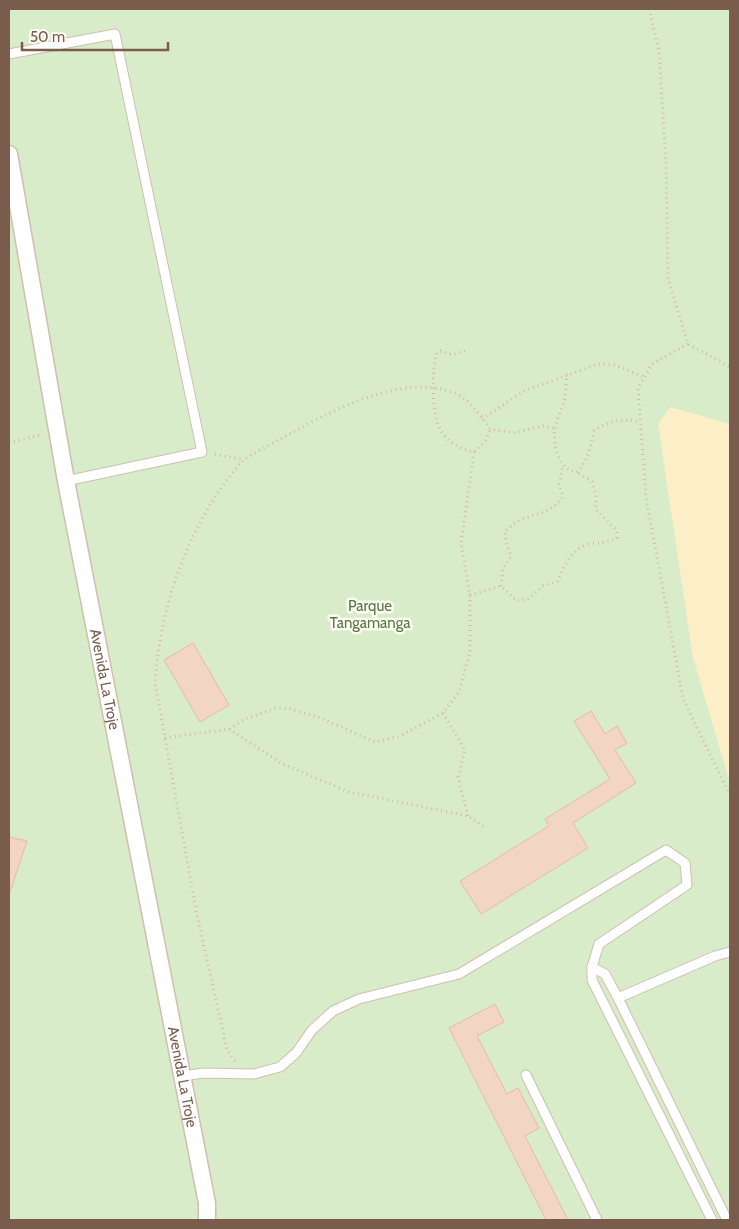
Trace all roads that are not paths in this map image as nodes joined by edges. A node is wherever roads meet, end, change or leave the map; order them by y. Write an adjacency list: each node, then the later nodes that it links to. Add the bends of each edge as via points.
1 (9, 54): 3 (lane, via 115,34 202,452)
2 (9, 154): 3 (street, Avenida La Troje)
3 (66, 481): 8 (street, Avenida La Troje)
4 (730, 952): 6 (lane)
5 (592, 967): 6 (lane, via 604,974); 8 (lane, via 598,944 687,885 685,863 666,850 459,974 359,999 333,1011 280,1068 254,1074); 13 (lane, via 592,980)
6 (618, 998): 14 (lane)
7 (526, 1074): 12 (lane)
8 (182, 1076): 9 (street, Avenida La Troje)
9 (207, 1203): 10 (street, Avenida La Troje); 11 (street, Avenida La Troje)
10 (206, 1220)
11 (218, 1220)
12 (597, 1220)
13 (712, 1220)
14 (727, 1220)

